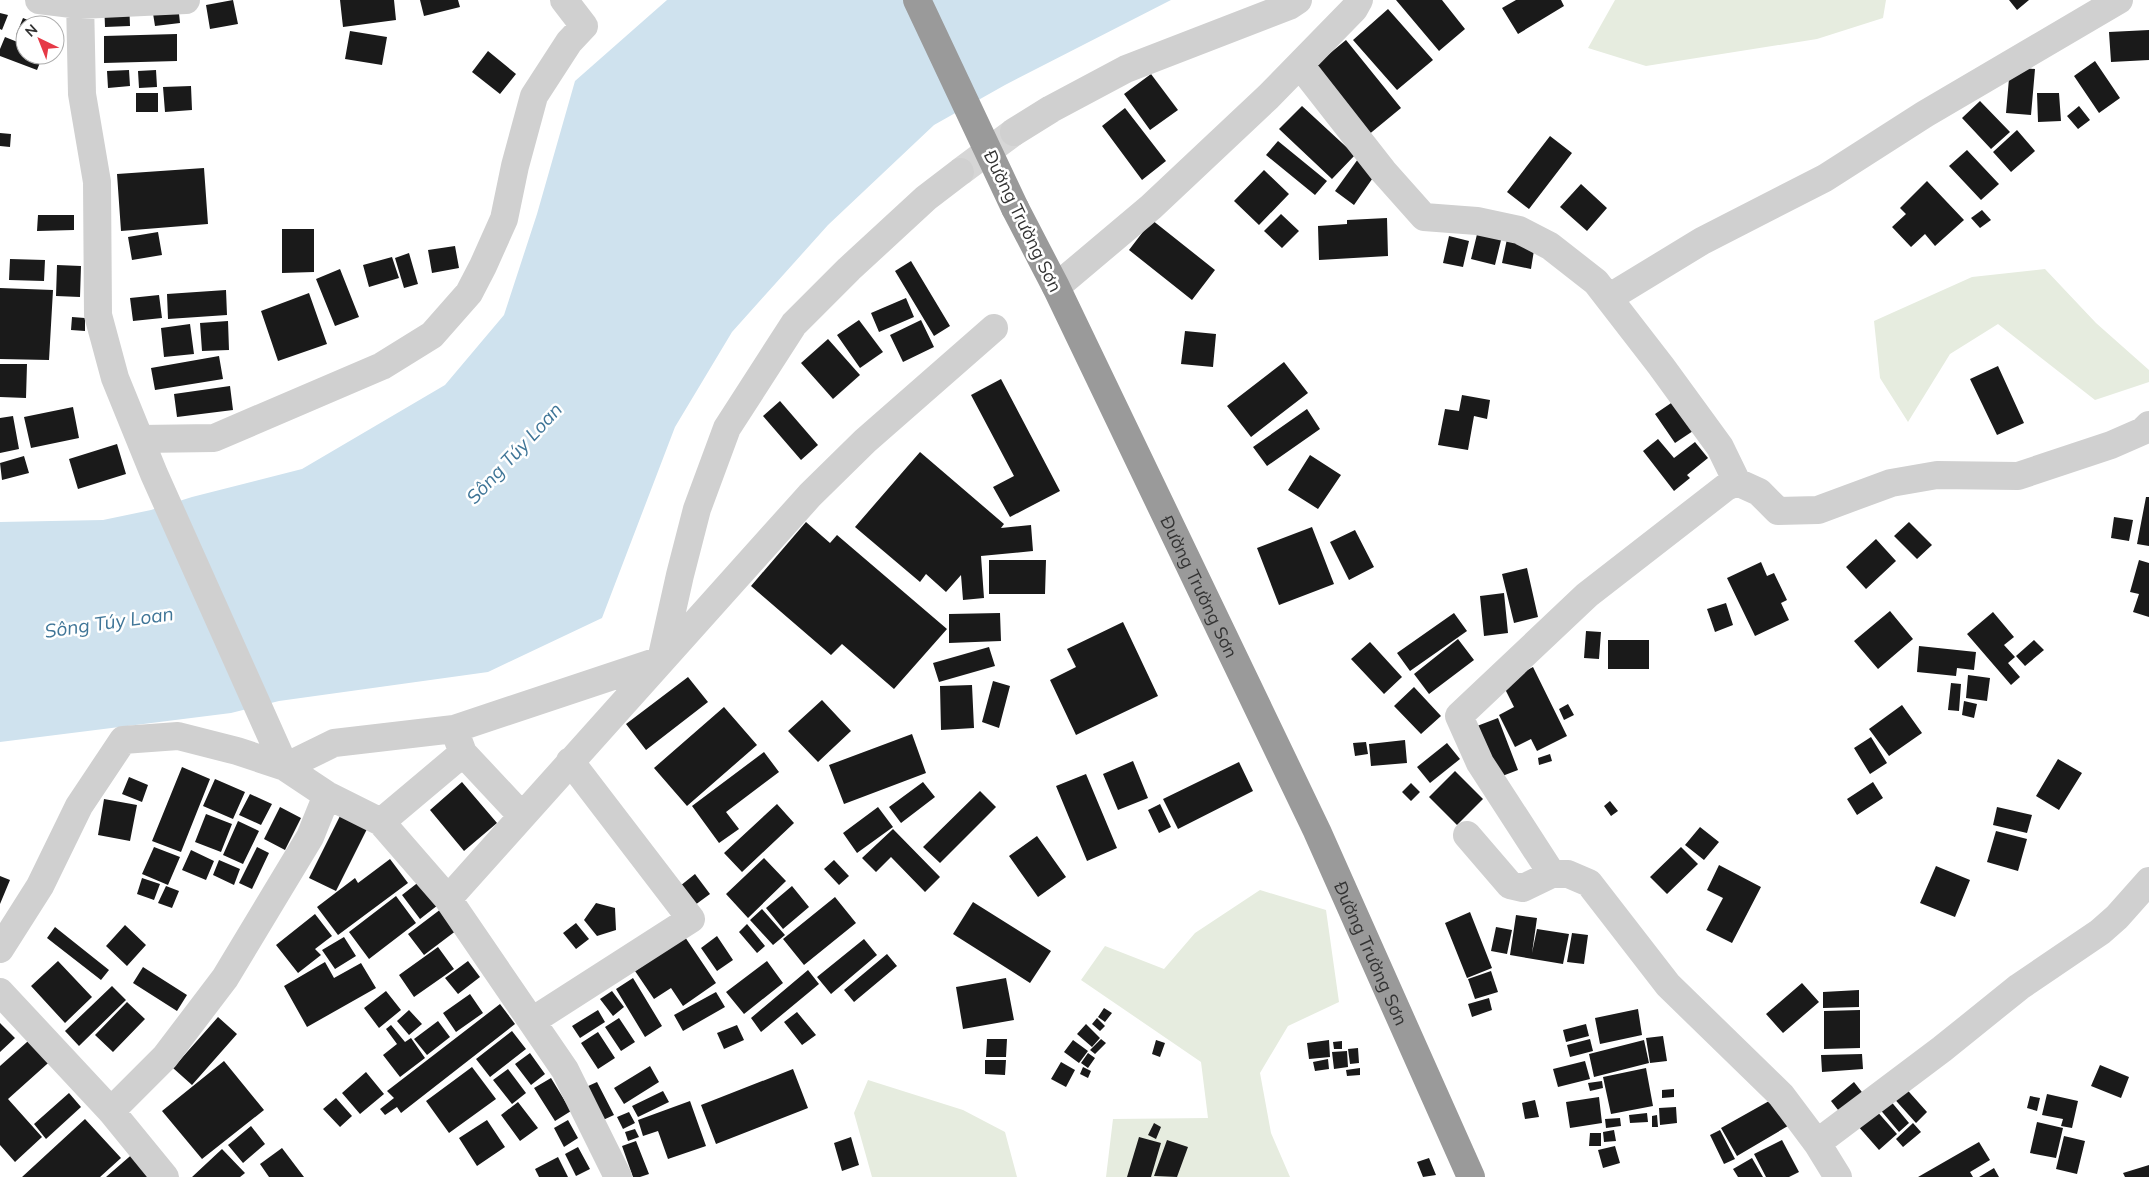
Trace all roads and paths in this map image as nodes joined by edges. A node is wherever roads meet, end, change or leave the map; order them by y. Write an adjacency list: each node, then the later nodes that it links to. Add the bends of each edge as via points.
1 (39, 0): 8 (street)
2 (186, 0): 8 (street)
3 (564, 0): 16 (street, via 584,26 569,42 534,96 504,218 483,266 469,293 432,335 382,366 214,438)
4 (917, 0): 12 (highway, Đường Trường Sơn, bridge)
5 (1298, 0): 10 (street, via 1126,69)
6 (1359, 0): 9 (street)
7 (2119, 0): 13 (street, via 1925,114 1825,178 1702,241)
8 (80, 3): 16 (street, via 82,94 97,182 98,315 115,378)
9 (1300, 65): 12 (street, via 1151,207); 13 (street, via 1383,171 1424,217 1476,221 1519,230 1550,246)
10 (1014, 132)
11 (960, 172): 18 (street, via 926,198 794,324 727,428 698,509)
12 (1056, 287): 36 (highway, Đường Trường Sơn, via 1317,831)
13 (1610, 297): 17 (street, via 1720,447)
14 (994, 328): 18 (street, via 865,441 810,495)
15 (2149, 425): 17 (street, via 2143,431 2111,445 2018,476 1937,475 1891,483 1818,510 1778,511 1759,492)
16 (140, 439): 21 (street)
17 (1737, 482): 26 (street, via 1726,487 1587,595 1459,716 1480,763)
18 (661, 660): 19 (street); 20 (street)
19 (458, 741): 21 (street, via 334,742); 23 (street); 24 (street)
20 (570, 761): 23 (street); 31 (street, via 691,919)
21 (284, 767): 22 (street); 29 (street, via 178,736 123,740 80,806 40,886)
22 (327, 794): 24 (street); 32 (street, via 310,837 225,978 164,1057)
23 (522, 816): 28 (street)
24 (381, 822): 28 (street)
25 (1467, 835): 26 (street, via 1510,885 1523,888)
26 (1552, 874): 33 (street, via 1568,874 1589,883 1668,985 1782,1095)
27 (2149, 881): 33 (street, via 2100,932 2019,987)
28 (448, 899): 31 (street)
29 (0, 949)
30 (0, 992): 32 (street)
31 (532, 1021): 35 (street, via 565,1070)
32 (111, 1111): 34 (street)
33 (1817, 1143): 37 (street)
34 (165, 1177)
35 (618, 1177)
36 (1471, 1177)
37 (1838, 1177)

